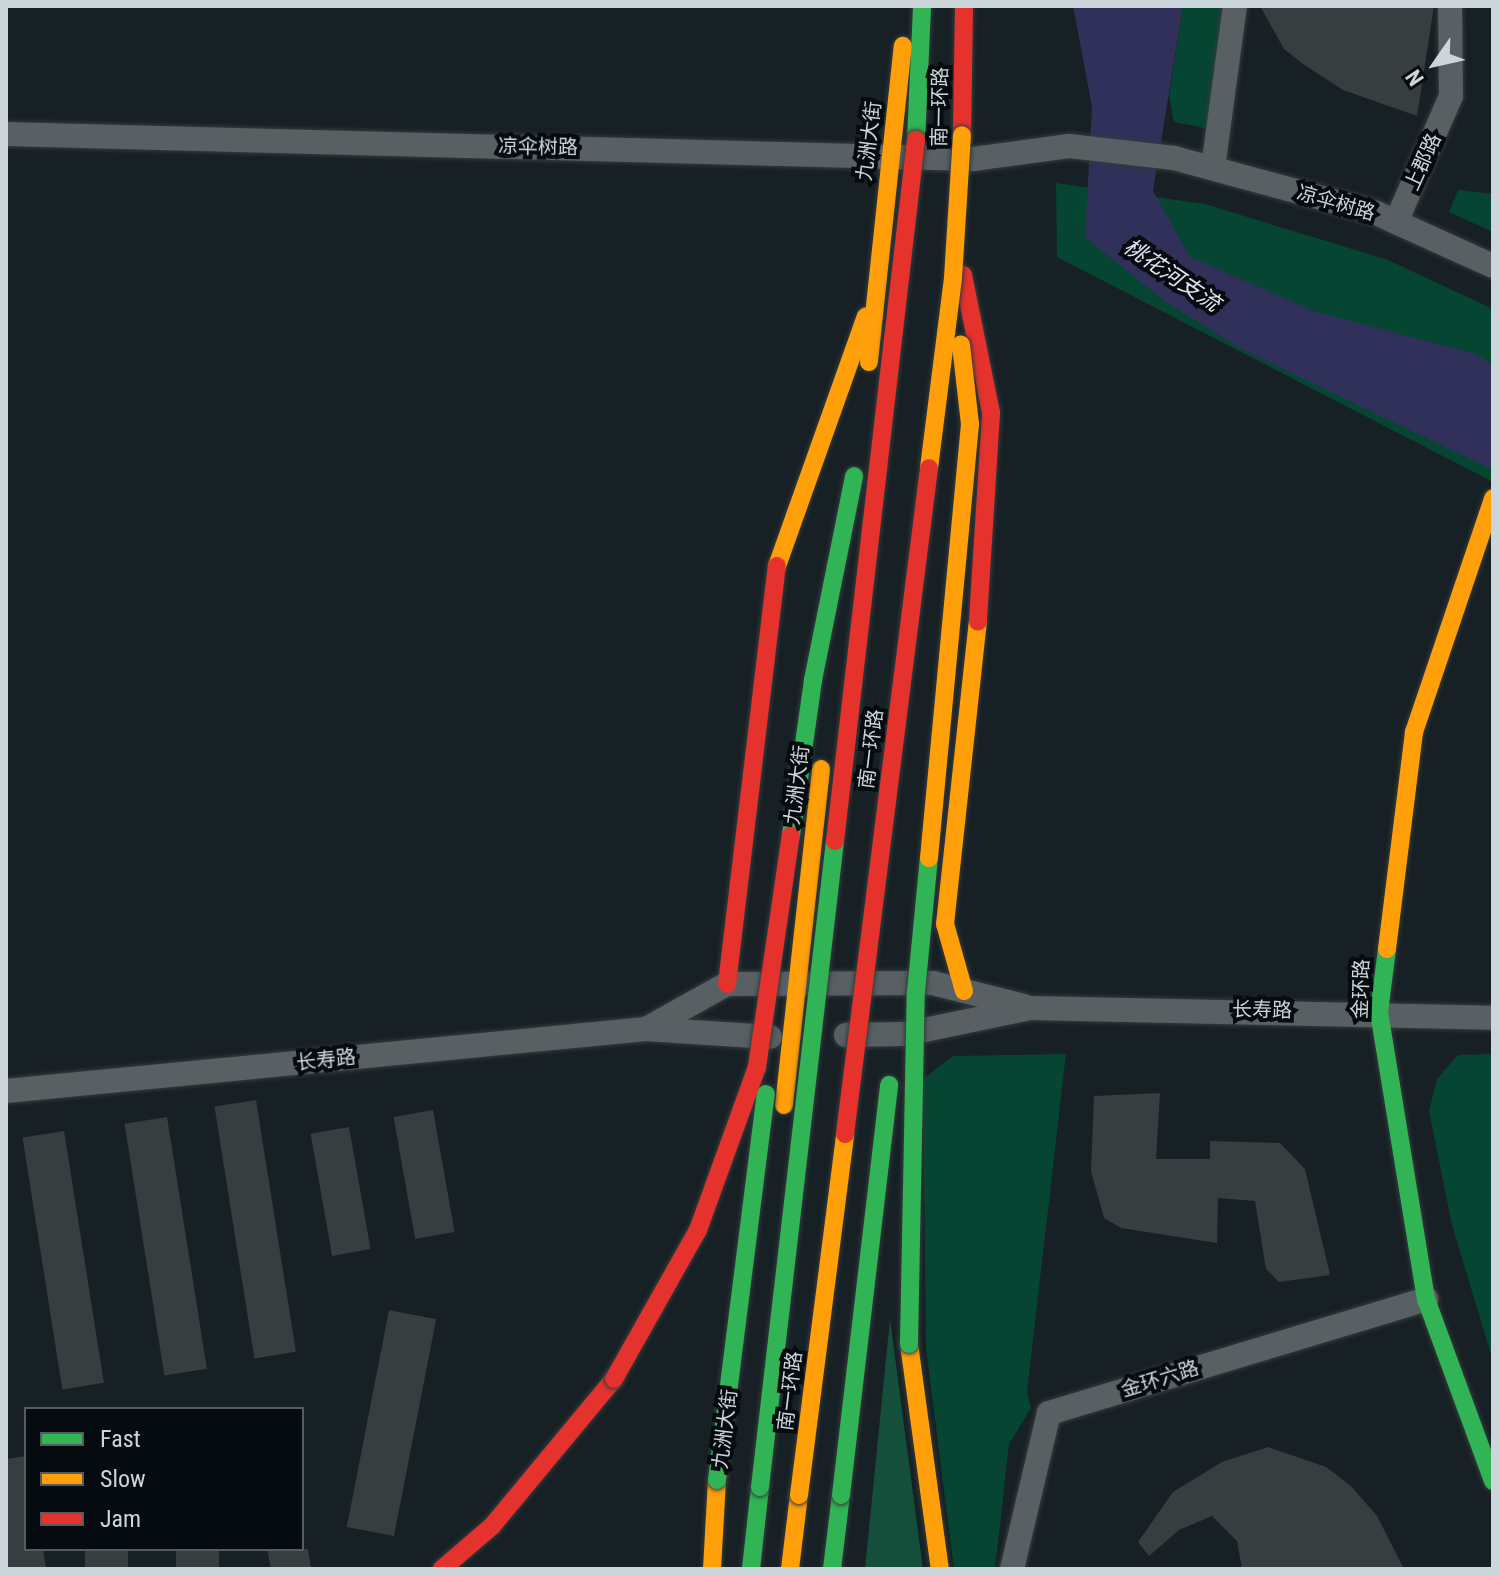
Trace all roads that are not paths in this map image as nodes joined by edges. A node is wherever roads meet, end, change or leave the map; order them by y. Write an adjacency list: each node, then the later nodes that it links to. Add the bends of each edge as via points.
1 (908, 6): 8 (main road, 九洲大街)
2 (922, 6): 15 (main road, 南一环路, bridge)
3 (964, 6): 13 (main road, 南一环路, bridge)
4 (977, 6): 9 (main road)
5 (1235, 6): 10 (street)
6 (1450, 6): 11 (street, 上郡路, via 1451,96)
7 (6, 134): 8 (street, 凉伞树路)
8 (888, 156): 9 (street, 凉伞树路); 14 (main road, 九洲大街)
9 (973, 159): 10 (street, 凉伞树路, via 1069,146); 13 (main road)
10 (1213, 168): 11 (street, 凉伞树路)
11 (1396, 222): 12 (street, 凉伞树路)
12 (1493, 266)
13 (958, 277): 16 (main road); 22 (main road, via 991,413 986,550 945,924); 36 (main road, 南一环路, bridge); 39 (main road, bridge, via 970,424 916,992 909,1344)
14 (877, 285): 18 (main road, 九洲大街); 21 (main road, via 778,559)
15 (893, 369): 32 (main road, bridge, via 857,463 813,680 757,1067 698,1230 614,1379 492,1526); 35 (main road, 南一环路, bridge)
16 (948, 432): 19 (main road); 38 (main road, bridge, via 947,600)
17 (1493, 498): 24 (main road, 金环路, via 1414,732)
18 (847, 574): 20 (main road, 九洲大街); 33 (main road, bridge, via 820,686 717,1480)
19 (884, 981): 20 (street, 长寿路); 22 (street, 长寿路); 28 (main road)
20 (794, 982): 21 (street, 长寿路); 27 (main road, 九洲大街)
21 (727, 984): 26 (street, 长寿路)
22 (964, 991): 23 (street, 长寿路)
23 (1030, 1008): 24 (street, 长寿路); 28 (street, 长寿路)
24 (1379, 1012): 25 (street, 长寿路); 30 (main road, 金环路)
25 (1493, 1018)
26 (646, 1029): 27 (street, 长寿路, via 711,1037); 29 (street, 长寿路)
27 (790, 1035): 28 (street, 长寿路); 34 (main road, 九洲大街)
28 (877, 1035): 37 (main road)
29 (6, 1091)
30 (1426, 1299): 31 (main road, 金环路); 40 (street, 金环六路, via 1049,1413)
31 (1493, 1481)
32 (442, 1569)
33 (712, 1569)
34 (731, 1569)
35 (751, 1569)
36 (790, 1569)
37 (810, 1569)
38 (832, 1569)
39 (940, 1569)
40 (1012, 1569)

